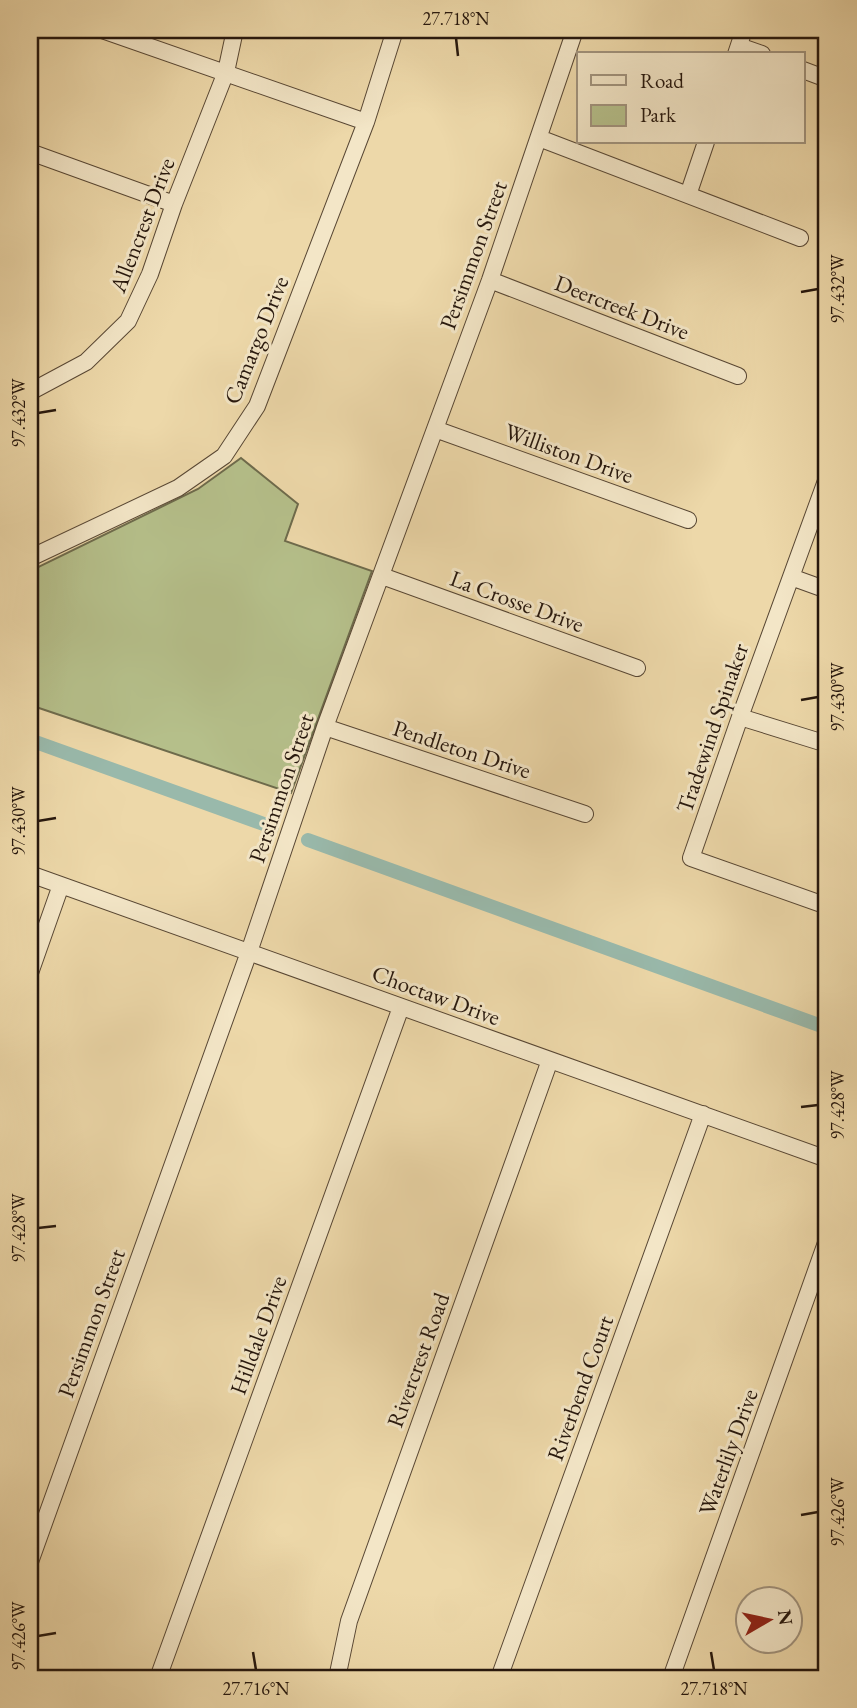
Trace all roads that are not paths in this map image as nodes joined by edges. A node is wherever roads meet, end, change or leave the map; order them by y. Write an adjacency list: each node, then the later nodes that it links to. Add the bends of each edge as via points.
1 (102, 30): 8 (street)
2 (234, 30): 8 (street, Allencrest Drive)
3 (395, 30): 10 (street, Camargo Drive)
4 (569, 31): 11 (street, Persimmon Street)
5 (739, 43): 6 (street)
6 (758, 52)
7 (804, 70): 9 (street)
8 (226, 72): 10 (street); 15 (street, Allencrest Drive)
9 (827, 79)
10 (366, 122): 23 (street, Camargo Drive, via 257,406 224,456 178,488)
11 (539, 138): 14 (street); 17 (street, Persimmon Street)
12 (705, 144): 14 (street)
13 (30, 153): 15 (street)
14 (688, 195): 16 (street)
15 (174, 204): 19 (street, Allencrest Drive, via 128,321 86,362)
16 (800, 238)
17 (490, 280): 18 (street, Deercreek Drive); 20 (street, Persimmon Street)
18 (738, 376)
19 (30, 392)
20 (435, 429): 22 (street, Williston Drive); 24 (street, Persimmon Street)
21 (827, 478): 25 (street, Tradewind Spinaker)
22 (688, 520)
23 (30, 558)
24 (382, 576): 27 (street, La Crosse Drive); 29 (street, Persimmon Street)
25 (791, 577): 26 (street); 28 (street, Tradewind Spinaker)
26 (827, 590)
27 (637, 668)
28 (740, 717): 30 (street); 34 (street, Tradewind Spinaker, via 691,858)
29 (325, 727): 31 (street, Pendleton Drive); 35 (street, Persimmon Street)
30 (827, 744)
31 (585, 814)
32 (30, 874): 33 (street, Choctaw Drive)
33 (61, 885): 35 (street, Choctaw Drive); 36 (street)
34 (827, 906)
35 (248, 952): 37 (street, Choctaw Drive); 42 (street, Persimmon Street)
36 (30, 973)
37 (401, 1007): 38 (street, Choctaw Drive); 44 (street, Hilldale Drive)
38 (550, 1060): 39 (street, Choctaw Drive); 43 (street, Rivercrest Road, via 349,1621)
39 (703, 1114): 40 (street, Choctaw Drive); 45 (street, Riverbend Court)
40 (827, 1158)
41 (827, 1240): 46 (street, Waterlily Drive)
42 (30, 1562)
43 (341, 1677)
44 (158, 1678)
45 (499, 1678)
46 (671, 1678)

